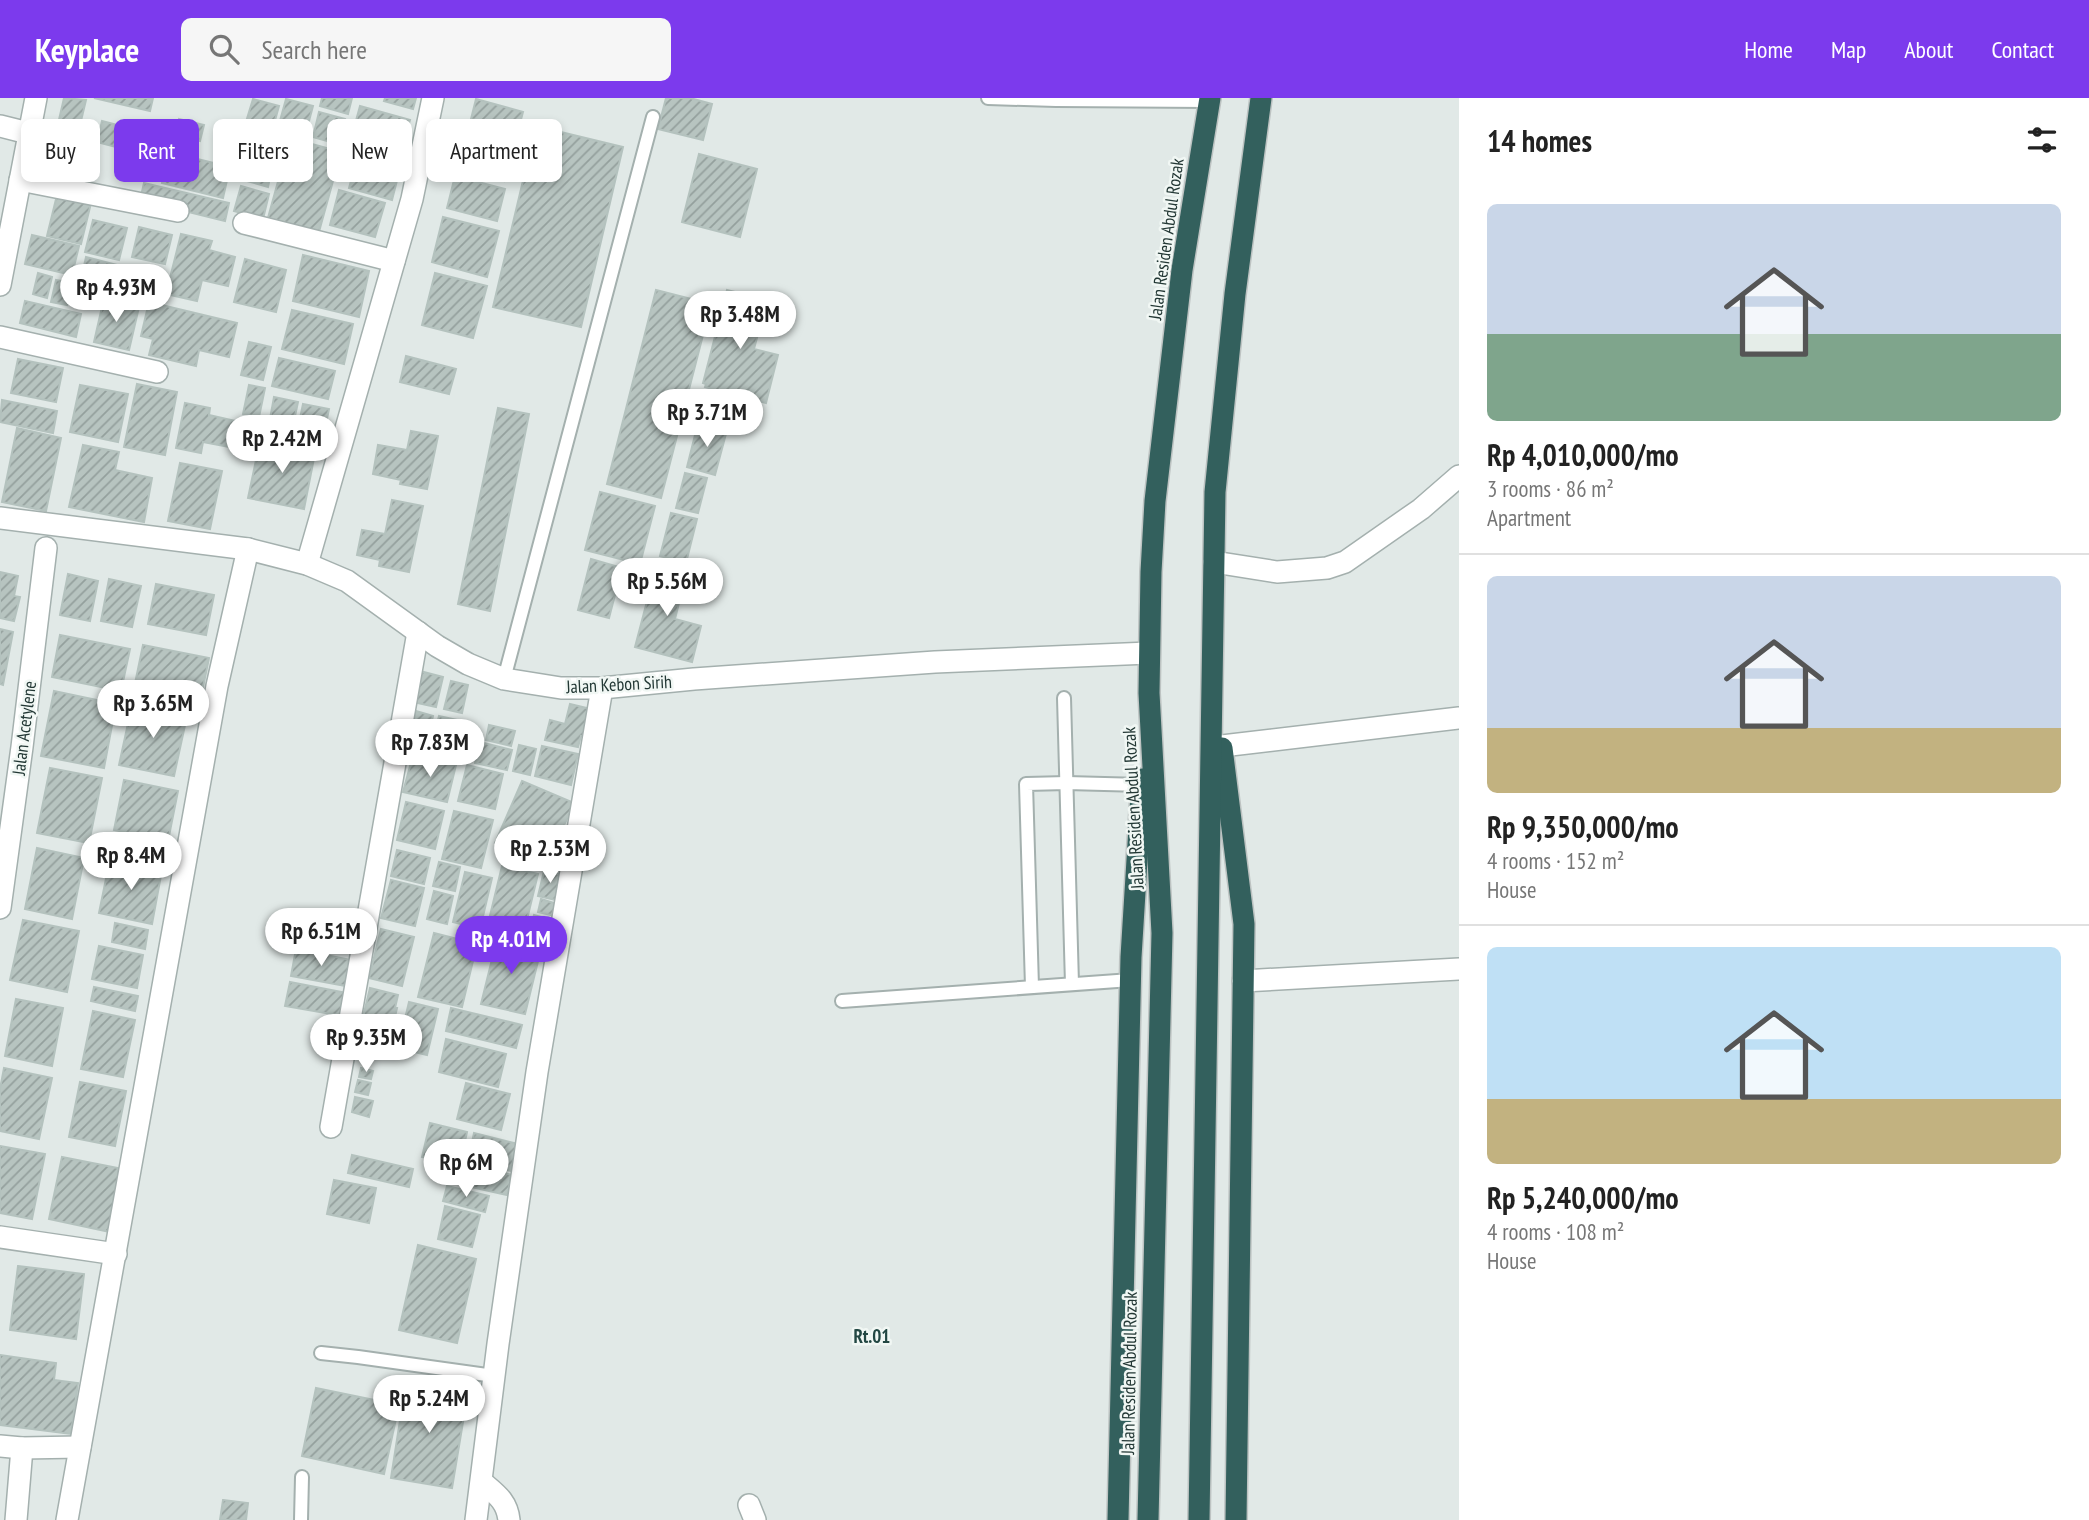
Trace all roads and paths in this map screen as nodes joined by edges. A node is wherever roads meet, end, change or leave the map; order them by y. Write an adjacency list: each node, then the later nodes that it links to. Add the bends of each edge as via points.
1 (36, 98): 7 (street)
2 (433, 98): 14 (street)
3 (988, 98): 5 (lane)
4 (1261, 98): 22 (highway, via 1216,479)
5 (1210, 99): 25 (highway, Jalan Residen Abdul Rozak, via 1182,270 1155,501)
6 (653, 117): 27 (lane)
7 (31, 119)
8 (0, 126): 9 (street)
9 (21, 132)
10 (21, 174): 11 (street)
11 (20, 180): 12 (street); 15 (street)
12 (178, 211)
13 (244, 223): 14 (street)
14 (394, 261): 23 (street)
15 (0, 285)
16 (0, 337): 17 (street)
17 (157, 372)
18 (1459, 476): 22 (street, via 1422,509 1345,562 1277,572)
19 (0, 518): 21 (street, Jalan Kebon Sirih)
20 (46, 548): 35 (street, Jalan Acetylene)
21 (248, 549): 23 (street, Jalan Kebon Sirih); 44 (street, via 217,686)
22 (1214, 562): 26 (highway)
23 (307, 564): 24 (street, Jalan Kebon Sirih, via 347,580)
24 (418, 632): 27 (street, Jalan Kebon Sirih, via 468,664); 42 (street)
25 (1149, 653): 28 (street, Jalan Kebon Sirih, via 922,663); 29 (highway, Jalan Residen Abdul Rozak)
26 (1212, 676): 32 (highway); 59 (highway)
27 (504, 679): 28 (street, Jalan Kebon Sirih, via 561,688)
28 (602, 688): 46 (street, via 537,1072)
29 (1149, 693): 34 (highway); 58 (highway, Jalan Residen Abdul Rozak, via 1162,933)
30 (1064, 698): 33 (lane)
31 (1459, 718): 32 (street)
32 (1222, 746): 38 (highway, via 1244,924)
33 (1067, 783): 34 (lane); 39 (lane); 40 (lane, via 1026,784)
34 (1142, 785): 37 (highway)
35 (0, 908)
36 (1459, 969): 38 (street)
37 (1131, 980): 39 (lane); 57 (highway)
38 (1243, 981): 60 (highway)
39 (1072, 984): 40 (lane)
40 (1032, 987): 41 (lane)
41 (842, 1001)
42 (331, 1127)
43 (0, 1237): 44 (street)
44 (116, 1254): 48 (street)
45 (320, 1353): 46 (lane)
46 (494, 1376): 51 (street)
47 (0, 1446): 49 (street)
48 (80, 1447): 49 (street); 53 (street)
49 (22, 1448): 52 (street)
50 (302, 1477): 54 (lane)
51 (482, 1482): 55 (street); 56 (street, via 501,1497)
52 (16, 1520)
53 (67, 1520)
54 (301, 1520)
55 (476, 1520)
56 (509, 1520)
57 (1118, 1520)
58 (1148, 1520)
59 (1199, 1520)
60 (1236, 1520)

